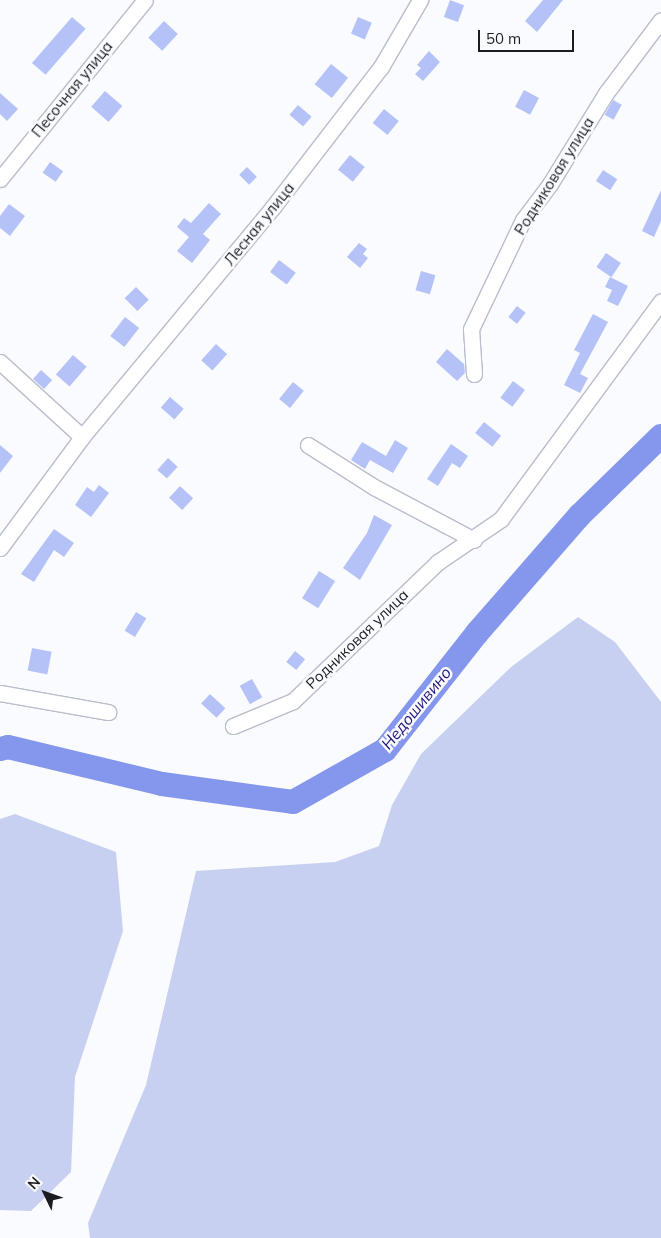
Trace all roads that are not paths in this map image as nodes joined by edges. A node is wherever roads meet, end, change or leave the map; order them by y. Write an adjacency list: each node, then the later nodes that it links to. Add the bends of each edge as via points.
1 (144, 0): 4 (street, Песочная улица)
2 (420, 0): 8 (street, Лесная улица, via 381,67 297,176)
3 (661, 20): 7 (street, Родниковая улица, via 606,93 550,184 523,220 471,329)
4 (0, 179)
5 (661, 301): 10 (street, Родниковая улица, via 501,519)
6 (0, 362): 8 (street)
7 (474, 374)
8 (82, 437): 11 (street, Лесная улица)
9 (308, 445): 10 (street, via 374,488)
10 (474, 540): 14 (street, Родниковая улица, via 438,562 293,701)
11 (0, 548)
12 (0, 693): 13 (street)
13 (108, 712)
14 (232, 726)

